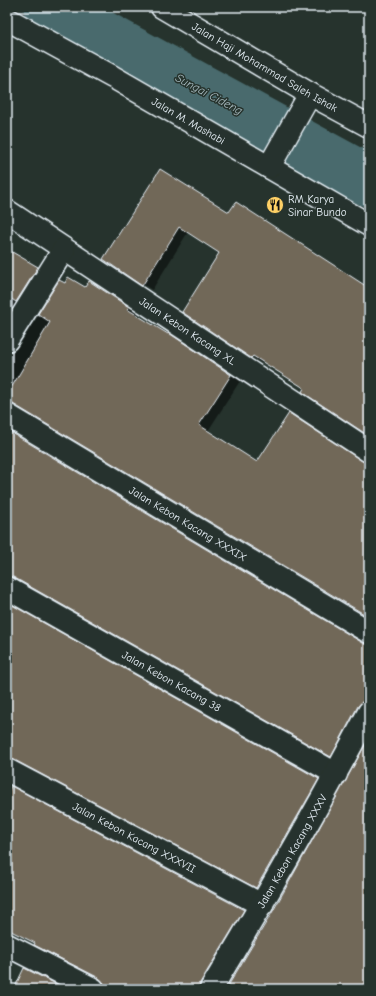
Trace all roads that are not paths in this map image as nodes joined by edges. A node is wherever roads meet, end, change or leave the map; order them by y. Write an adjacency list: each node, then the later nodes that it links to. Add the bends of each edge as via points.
1 (162, 7): 3 (street, Jalan Haji Mohammad Saleh Ishak)
2 (7, 19): 5 (street, Jalan M. Mashabi, via 112,77)
3 (310, 94): 4 (street, Jalan Haji Mohammad Saleh Ishak); 5 (street)
4 (369, 126)
5 (274, 159): 7 (street, Jalan M. Mashabi)
6 (7, 211): 8 (street, Jalan Kebon Kacang XL)
7 (369, 225)
8 (64, 249): 9 (street); 11 (street, Jalan Kebon Kacang XL)
9 (7, 340)
10 (7, 415): 13 (street, Jalan Kebon Kacang XXXIX)
11 (369, 451)
12 (7, 588): 16 (street, Jalan Kebon Kacang 38)
13 (369, 632)
14 (369, 712): 16 (street, Jalan Kebon Kacang XXXV)
15 (7, 770): 17 (street, Jalan Kebon Kacang XXXVII)
16 (336, 774): 17 (street, Jalan Kebon Kacang XXXV)
17 (262, 905): 20 (street, Jalan Kebon Kacang XXXV)
18 (7, 945): 19 (street)
19 (93, 989)
20 (211, 989)

